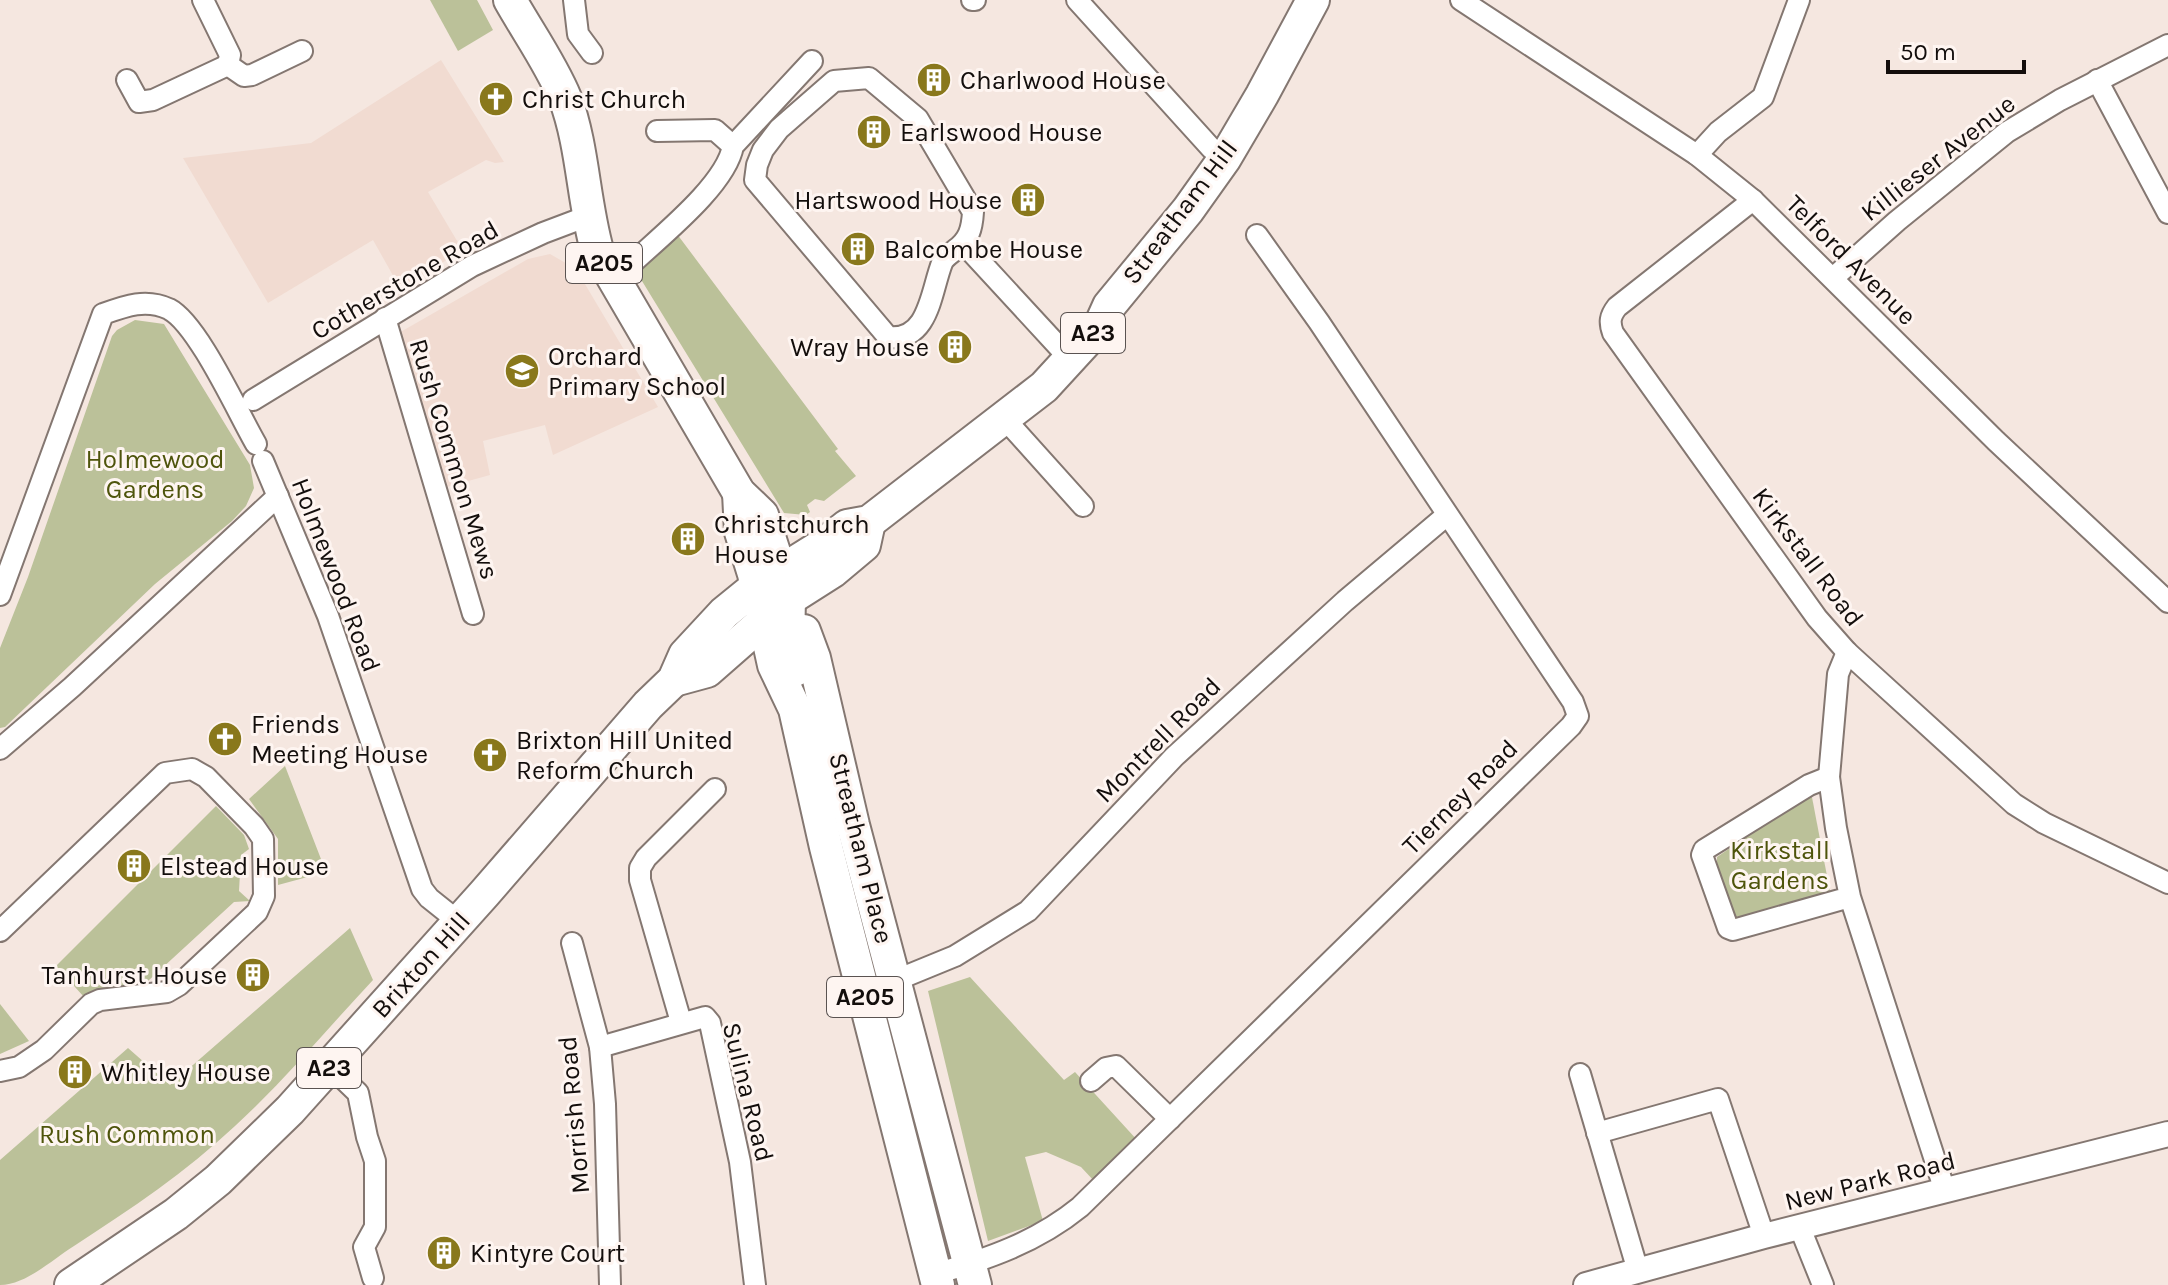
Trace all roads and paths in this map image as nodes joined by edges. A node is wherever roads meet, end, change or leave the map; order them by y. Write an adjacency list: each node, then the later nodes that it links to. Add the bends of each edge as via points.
1 (203, 0): 12 (street, via 230,55)
2 (510, 0): 21 (highway, A205, via 565,100)
3 (574, 0): 10 (street, via 570,26)
4 (1077, 0): 18 (street)
5 (1313, 0): 18 (highway, Streatham Hill / A23)
6 (1461, 0): 17 (street, Telford Avenue)
7 (1799, 0): 17 (street, via 1763,97)
8 (2168, 45): 14 (street, Killieser Avenue)
9 (302, 51): 12 (street, via 252,75)
10 (592, 53)
11 (812, 61): 16 (street)
12 (228, 65): 13 (street, via 153,100 139,102)
13 (127, 80)
14 (2097, 80): 20 (street); 25 (street, Killieser Avenue, via 1994,141)
15 (657, 131): 16 (street, via 715,130)
16 (733, 146): 24 (street, via 720,179)
17 (1697, 155): 19 (street, Telford Avenue)
18 (1225, 158): 27 (highway, Streatham Hill / A23)
19 (1753, 200): 25 (street, Telford Avenue); 39 (street, Kirkstall Road, via 1617,307 1610,324 1817,618)
20 (2168, 213)
21 (588, 216): 24 (highway, A205, via 597,250); 26 (street, Cotherstone Road, via 472,266)
22 (1257, 235): 32 (street, Tierney Road)
23 (964, 244): 23 (street, via 973,212 918,119 869,78 834,81 763,150 755,180 888,337 899,338 923,320 943,260); 27 (street)
24 (612, 277): 34 (highway, A205, via 739,493 741,532)
25 (1833, 278): 36 (street, Telford Avenue)
26 (385, 318): 28 (street, Cotherstone Road); 37 (street, Rush Common Mews)
27 (1070, 359): 29 (highway, Streatham Hill / A23)
28 (253, 400)
29 (1004, 418): 31 (street); 34 (highway, Streatham Hill / A23, via 869,522 864,545 833,571)
30 (278, 496): 33 (street, Holmewood Road, via 188,327 168,309 131,303 103,314); 42 (street); 47 (street, Holmewood Road, via 328,616 422,889)
31 (1083, 506)
32 (1447, 515): 50 (street, Montrell Road, via 1174,757 1028,911 955,956); 57 (street, Tierney Road, via 1578,716)
33 (6, 560): 35 (street)
34 (775, 586): 38 (highway, Brixton Hill / A23); 40 (highway, Brixton Hill / A23, via 700,637); 41 (highway, via 795,670); 50 (highway, Streatham Place / A205, via 814,658)
35 (0, 595)
36 (2168, 602)
37 (473, 614)
38 (764, 621): 40 (highway, Brixton Hill / A23, via 707,671); 41 (highway, Streatham Place / A205, via 777,674)
39 (1847, 652): 43 (street, via 1838,674); 45 (street, Kirkstall Road, via 2014,804)
40 (674, 680): 47 (highway, Brixton Hill / A23)
41 (795, 709): 66 (highway, Streatham Place / A205)
42 (0, 749)
43 (1829, 777): 46 (street); 46 (street, via 1702,855 1733,930)
44 (715, 789): 51 (street, via 640,868)
45 (2168, 883)
46 (1850, 897): 60 (street)
47 (459, 922): 53 (highway, Brixton Hill / A23)
48 (0, 931): 54 (street, via 165,773 192,769 206,777 263,839 264,896 257,912 179,985 167,992 91,1004 44,1050 19,1067)
49 (572, 943): 52 (street, Morrish Road)
50 (894, 981): 64 (highway, Streatham Place / A205)
51 (681, 1022): 52 (street, Sulina Road); 69 (street, Sulina Road, via 705,1017 710,1023 740,1162)
52 (600, 1047): 68 (street, Morrish Road)
53 (331, 1067): 65 (street, via 358,1093 375,1161 375,1227 364,1247); 67 (highway, Brixton Hill / A23, via 218,1180)
54 (0, 1071)
55 (1580, 1074): 58 (street)
56 (1091, 1081): 57 (street, via 1116,1066)
57 (1170, 1119): 64 (street, Tierney Road, via 1057,1225)
58 (1597, 1133): 62 (street, via 1718,1099); 63 (street)
59 (2168, 1134): 60 (street, New Park Road)
60 (1945, 1191): 61 (street, New Park Road)
61 (1800, 1228): 62 (street, New Park Road); 71 (street)
62 (1764, 1236): 63 (street, New Park Road)
63 (1638, 1271): 70 (street, New Park Road)
64 (972, 1275): 66 (street, Tierney Road)
65 (373, 1278)
66 (937, 1280)
67 (71, 1285)
68 (610, 1285)
69 (755, 1285)
70 (1586, 1285)
71 (1823, 1285)

